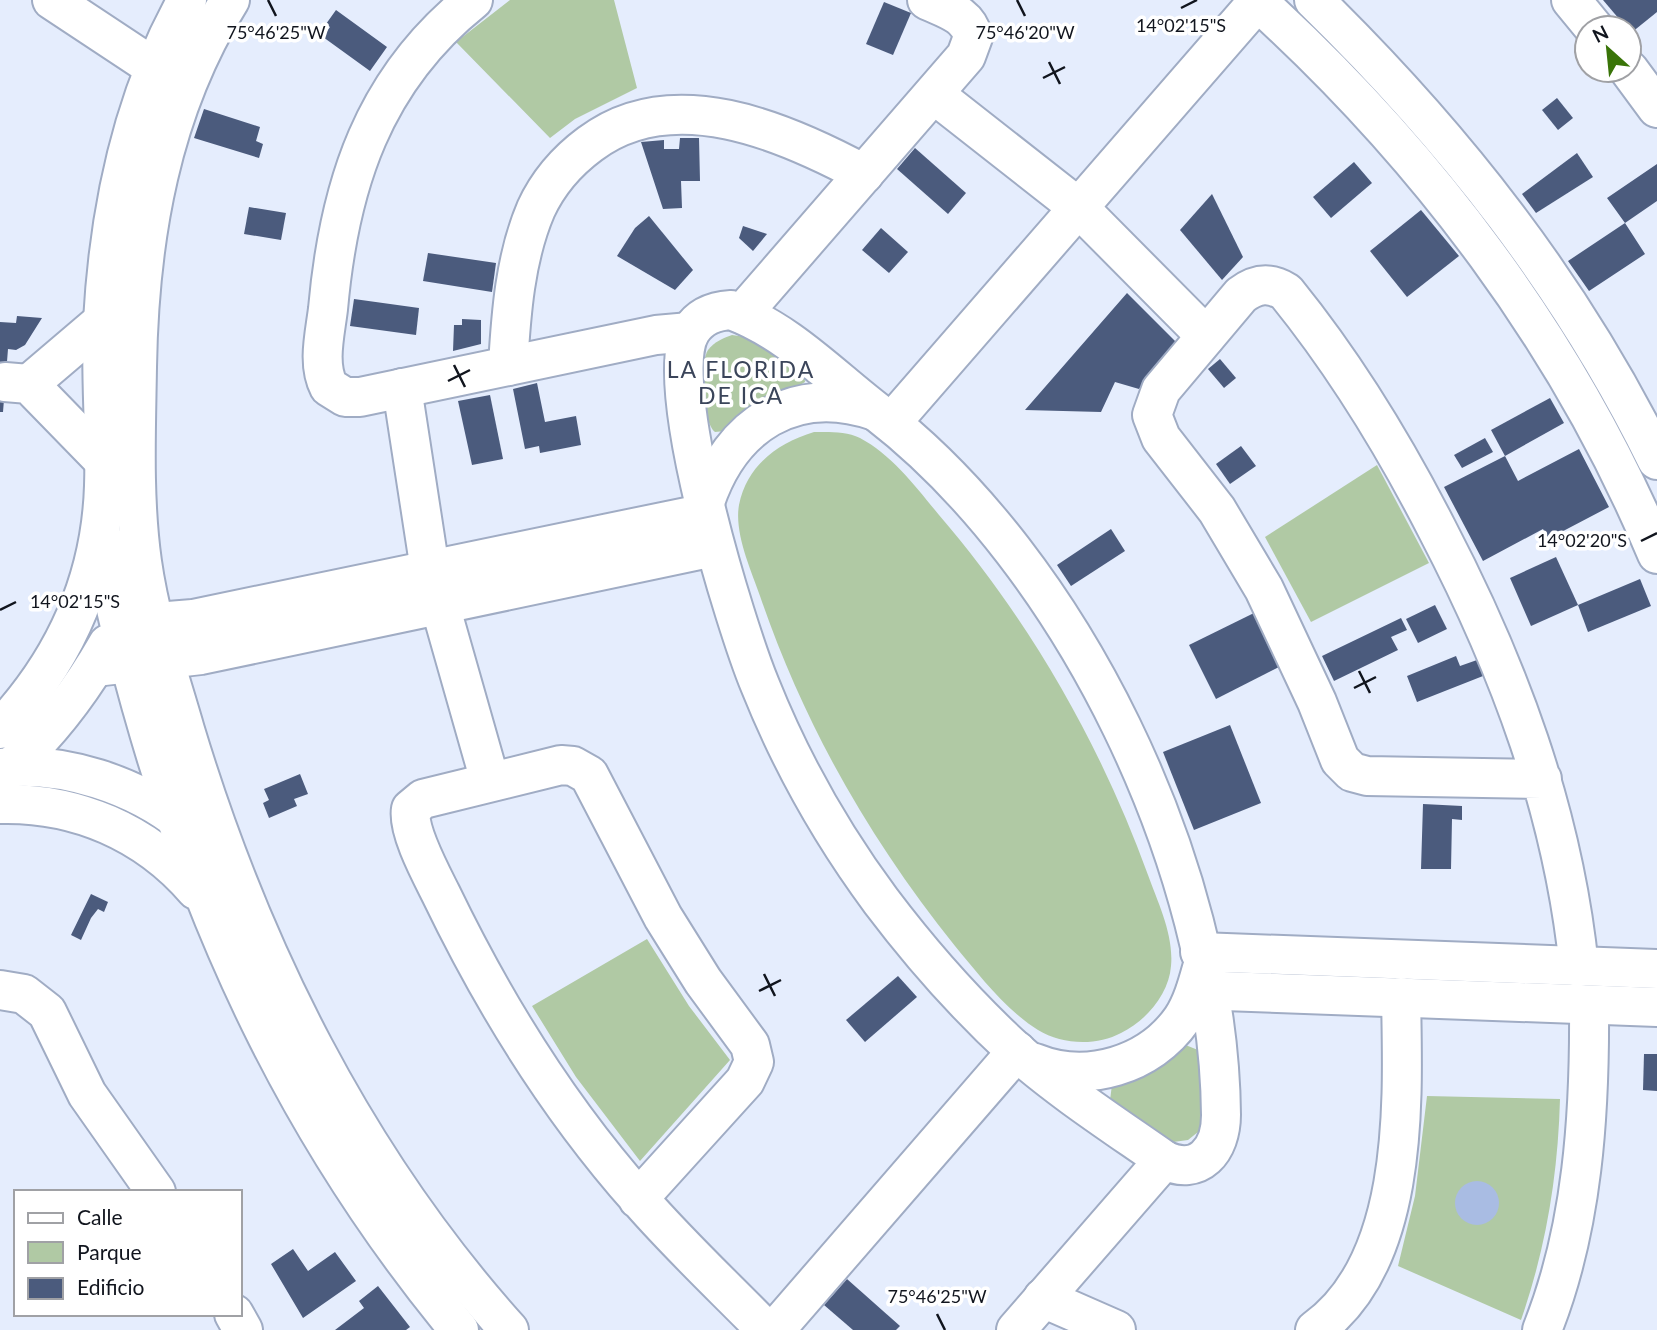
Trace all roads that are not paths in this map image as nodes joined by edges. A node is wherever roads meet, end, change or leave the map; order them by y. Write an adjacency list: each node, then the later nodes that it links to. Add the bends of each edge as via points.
1 (52, 0): 10 (street)
2 (187, 0): 10 (street)
3 (230, 0): 10 (street)
4 (473, 0): 21 (street, via 417,55 380,108 352,174 335,248 324,377 336,394 345,397)
5 (927, 0): 12 (street, via 962,17 973,37 966,56)
6 (1314, 0): 23 (street, via 1431,120 1500,205 1575,311)
7 (1571, 0): 9 (street)
8 (1257, 1): 15 (street); 27 (street, via 1371,114 1475,238 1575,390)
9 (1582, 14)
10 (169, 77): 17 (street, via 129,142 120,187)
11 (1639, 84): 13 (street)
12 (935, 95): 14 (street); 15 (street)
13 (1657, 108)
14 (864, 174): 16 (street); 20 (street, via 782,138 700,115 653,114 601,135 561,170 535,212 517,281)
15 (1079, 208): 19 (street); 22 (street)
16 (742, 314): 18 (street, via 731,310 708,315); 22 (street, via 817,360)
17 (121, 322): 24 (street); 24 (street, via 17,383); 26 (street)
18 (690, 332): 20 (street); 25 (street, via 686,403)
19 (1206, 336): 34 (street, via 1241,295 1264,284 1286,292 1307,317 1371,410 1448,551 1513,693); 34 (street, via 1157,397 1152,415 1155,428 1217,510 1264,589 1344,766 1367,776)
20 (508, 366): 21 (street)
21 (402, 388): 28 (street)
22 (884, 417): 25 (street, via 838,402 818,402 773,415 738,439 712,479); 41 (street, via 937,464 988,519 1036,582 1084,659 1147,785 1175,861)
23 (1657, 460)
24 (104, 461): 26 (street)
25 (708, 521): 28 (street); 46 (street, via 760,685 829,822 914,943)
26 (119, 532): 29 (street, via 92,574); 30 (street, via 145,585)
27 (1657, 554)
28 (434, 587): 30 (street); 31 (street); 35 (street)
29 (74, 624): 30 (street); 32 (street, via 37,687)
30 (137, 624): 31 (street); 31 (street)
31 (130, 663): 33 (street); 37 (street); 38 (street, via 195,763)
32 (0, 729)
33 (4, 771): 37 (street, via 60,771 96,780)
34 (1542, 779): 39 (street, via 1567,877)
35 (490, 781): 49 (street, via 423,799 411,810 410,821 453,919 509,1017 569,1110); 49 (street, via 561,765 589,775 663,917 754,1054 745,1081)
36 (0, 804): 38 (street, via 63,809 116,827)
37 (174, 816): 38 (street)
38 (221, 894): 51 (street, via 254,1012 308,1115 402,1258); 52 (street, via 366,1138)
39 (1579, 967): 40 (street); 41 (street)
40 (1657, 969)
41 (1201, 974): 43 (street); 46 (street, via 1181,1020 1167,1036 1130,1061 1083,1072 1063,1071); 47 (street, via 1221,1108 1219,1132 1210,1153 1194,1165 1184,1167)
42 (0, 990): 48 (street, via 24,994 47,1012 87,1094)
43 (1401, 997): 44 (street); 57 (street, via 1400,1118 1380,1236 1353,1294)
44 (1589, 1004): 45 (street); 58 (street, via 1587,1098 1578,1190 1565,1260)
45 (1657, 1007)
46 (1022, 1055): 47 (street); 54 (street)
47 (1164, 1160): 50 (street)
48 (155, 1190)
49 (638, 1199): 53 (street)
50 (1043, 1298): 55 (street); 56 (street)
51 (459, 1330)
52 (509, 1330)
53 (766, 1330)
54 (775, 1330)
55 (1016, 1330)
56 (1116, 1330)
57 (1315, 1330)
58 (1542, 1330)

